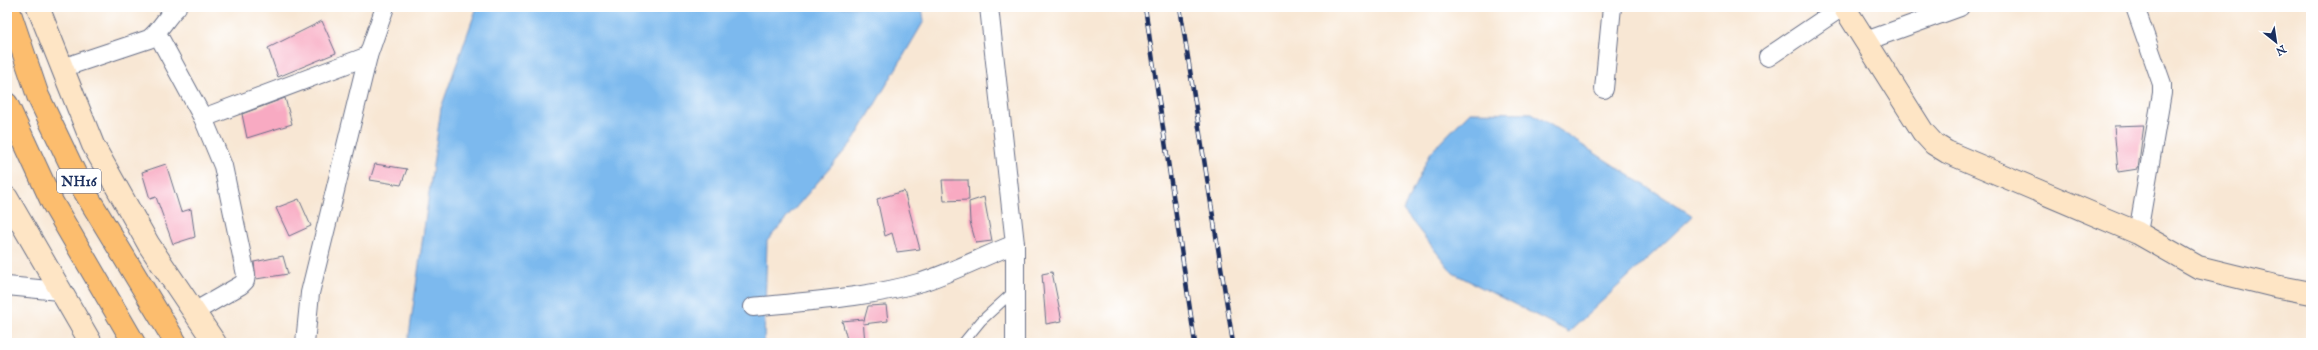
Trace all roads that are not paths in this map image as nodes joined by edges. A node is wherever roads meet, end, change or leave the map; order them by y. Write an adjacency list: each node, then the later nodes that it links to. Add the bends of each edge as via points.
1 (8, 7): 29 (highway, NH16, via 38,96 80,184)
2 (38, 7): 14 (main road)
3 (177, 7): 10 (street, via 169,14)
4 (385, 7): 12 (street)
5 (989, 7): 20 (street)
6 (1612, 7): 15 (street)
7 (1843, 7): 11 (main road); 13 (street)
8 (1960, 7): 11 (street)
9 (2135, 7): 19 (street, via 2162,84)
10 (157, 33): 14 (street); 17 (street)
11 (1866, 41): 19 (main road, via 1922,132 1934,144 1947,152)
12 (368, 56): 17 (street); 31 (street, via 310,293)
13 (1768, 57)
14 (62, 68): 26 (main road, via 93,145 149,245)
15 (1604, 89)
16 (7, 104): 28 (highway, NH16, via 52,202)
17 (203, 118): 26 (street, via 223,166 246,275 242,285)
18 (7, 198): 23 (main road)
19 (2138, 233): 24 (main road, via 2198,267)
20 (1014, 244): 22 (street); 25 (street, via 923,281 873,294)
21 (7, 286): 23 (street)
22 (1014, 290): 32 (lane, via 981,321); 33 (street)
23 (59, 291): 27 (main road)
24 (2311, 293)
25 (753, 307)
26 (194, 312): 30 (main road)
27 (91, 343)
28 (134, 343)
29 (176, 343)
30 (215, 343)
31 (305, 343)
32 (964, 343)
33 (1015, 343)

